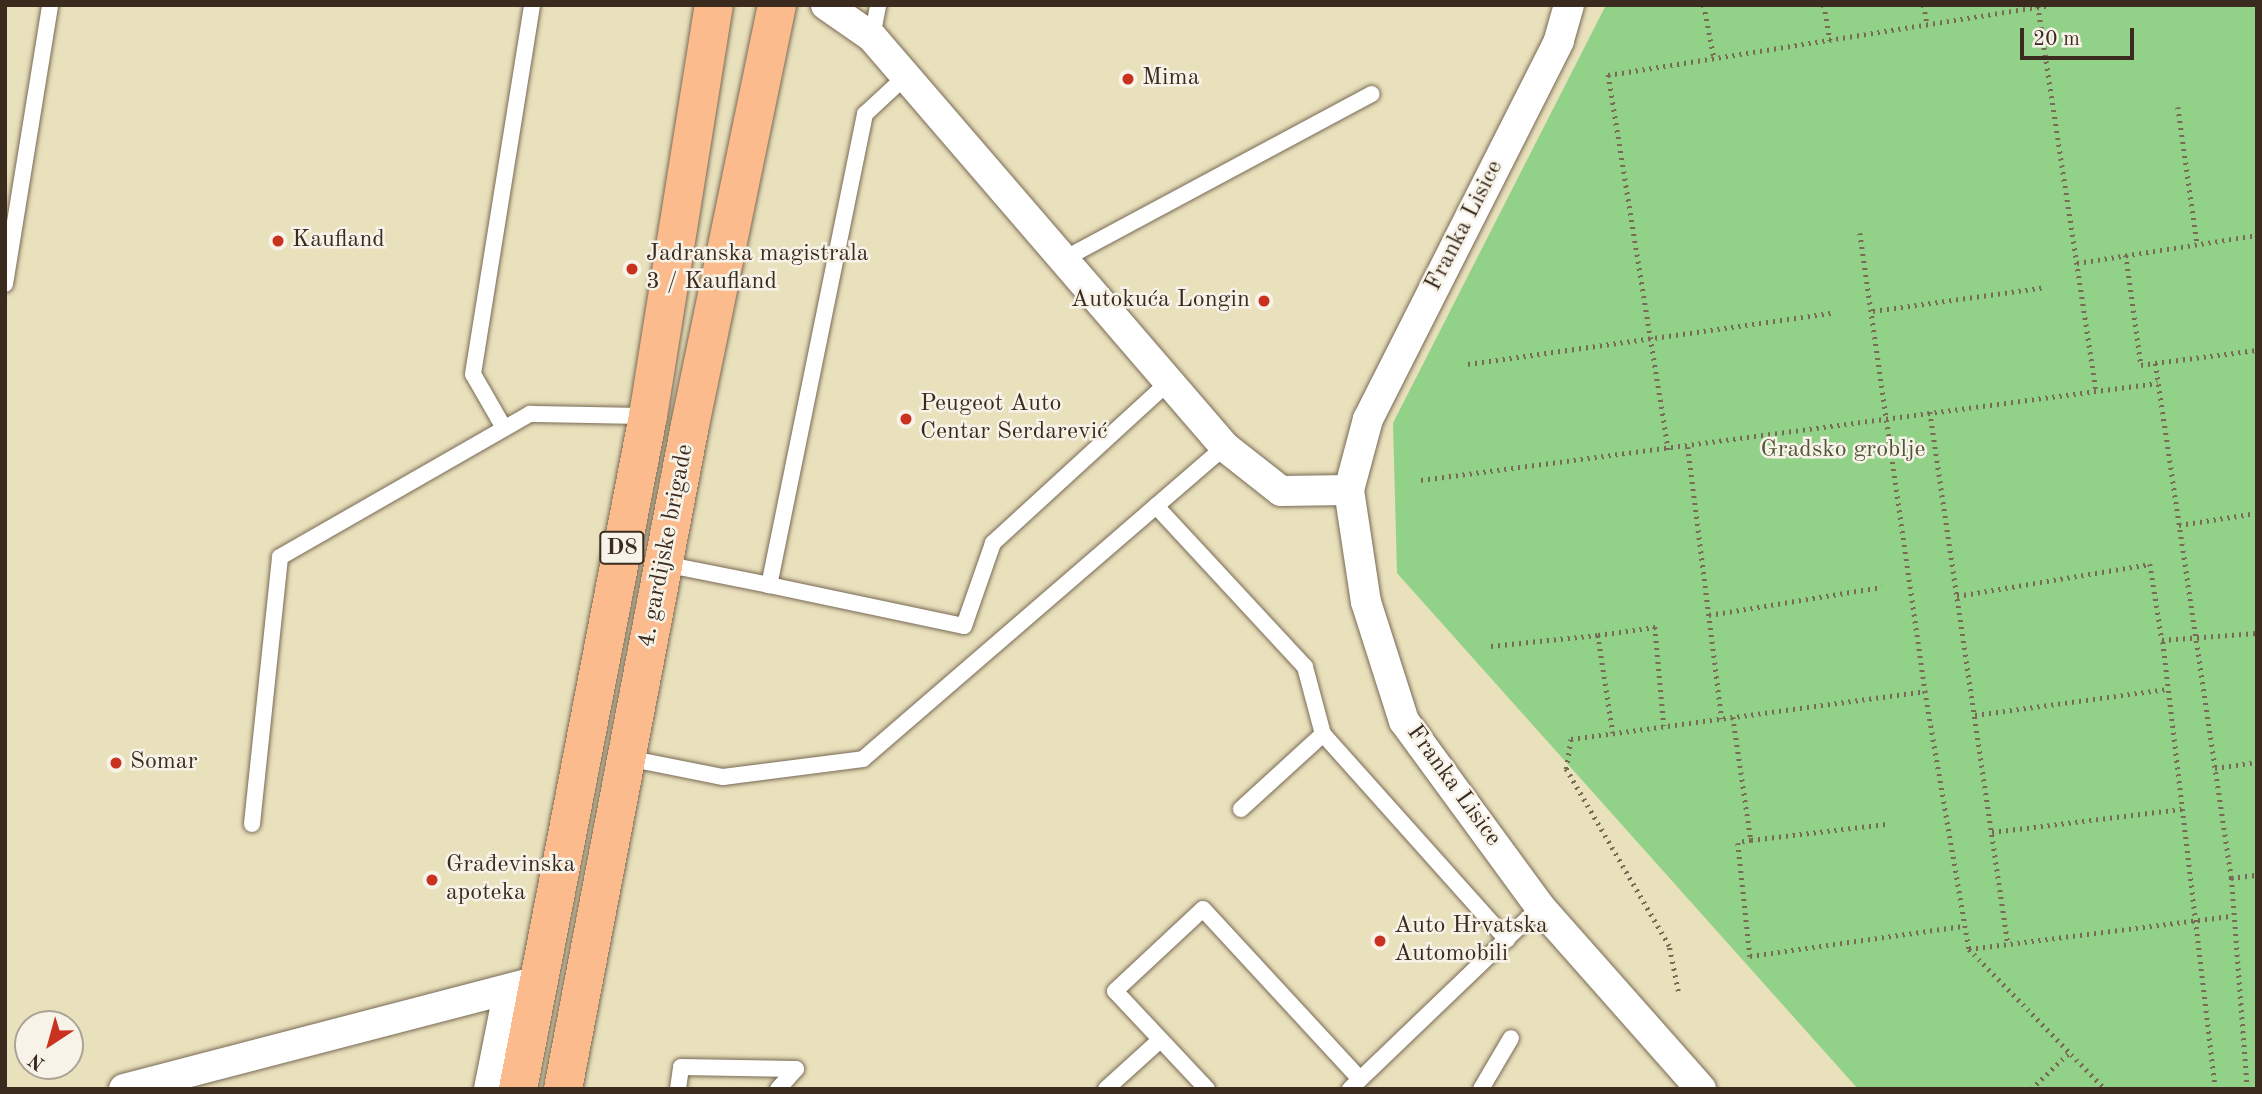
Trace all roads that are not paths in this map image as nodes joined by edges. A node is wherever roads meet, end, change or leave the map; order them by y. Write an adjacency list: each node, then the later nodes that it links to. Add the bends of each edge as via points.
1 (50, 5): 12 (lane)
2 (532, 5): 15 (lane, via 473,374)
3 (714, 5): 14 (main road, 4. gardijske brigade / D8)
4 (777, 5): 19 (main road, 4. gardijske brigade / D8)
5 (825, 5): 8 (street)
6 (878, 5): 8 (lane)
7 (1569, 5): 17 (street, Franka Lisice, via 1559,41 1368,419)
8 (872, 37): 9 (street)
9 (906, 76): 11 (street); 20 (lane, via 865,114)
10 (1372, 93): 11 (lane)
11 (1064, 259): 13 (street)
12 (5, 284)
13 (1170, 381): 16 (street); 20 (lane, via 993,543 964,626)
14 (648, 416): 15 (lane, via 530,414); 27 (main road, 4. gardijske brigade / D8)
15 (504, 428): 24 (lane, via 281,557)
16 (1225, 447): 17 (street, via 1281,491); 18 (lane)
17 (1349, 490): 25 (street, Franka Lisice, via 1366,601 1405,721)
18 (1156, 506): 21 (lane, via 1305,667); 22 (lane, via 863,759 723,777)
19 (664, 564): 20 (lane); 22 (main road, 4. gardijske brigade / D8)
20 (769, 585)
21 (1323, 734): 23 (lane); 26 (lane)
22 (627, 758): 34 (main road, 4. gardijske brigade / D8)
23 (1241, 808)
24 (252, 824)
25 (1540, 907): 26 (lane); 40 (street, Franka Lisice)
26 (1507, 940): 30 (lane)
27 (524, 985): 31 (street); 32 (street); 33 (main road, 4. gardijske brigade / D8)
28 (1511, 1038): 39 (lane)
29 (1160, 1040): 30 (lane, via 1115,991 1203,909); 37 (lane); 38 (lane)
30 (1355, 1084)
31 (124, 1089)
32 (489, 1089)
33 (518, 1089)
34 (564, 1089)
35 (678, 1089): 36 (lane, via 681,1067 796,1069)
36 (778, 1089)
37 (1106, 1089)
38 (1207, 1089)
39 (1481, 1089)
40 (1701, 1089)

